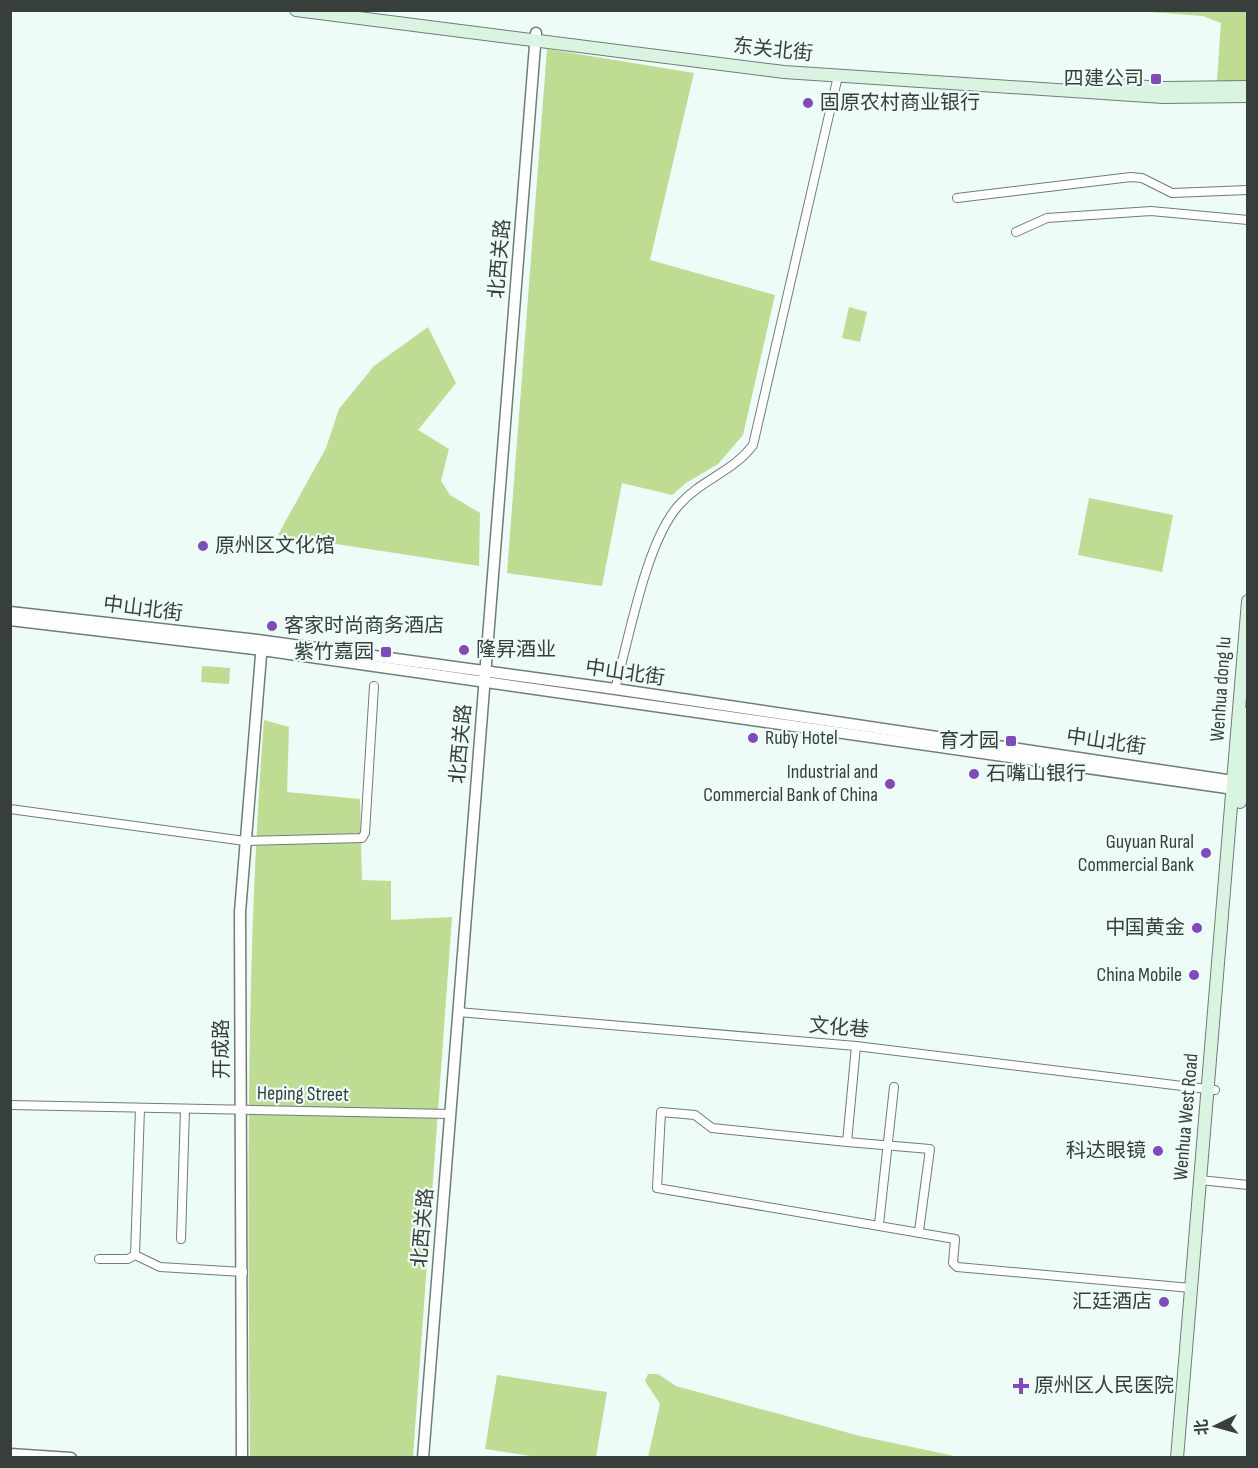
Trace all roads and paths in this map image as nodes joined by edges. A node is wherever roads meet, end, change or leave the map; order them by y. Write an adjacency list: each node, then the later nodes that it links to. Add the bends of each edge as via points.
1 (296, 10): 2 (main road, 东关北街)
2 (363, 13): 3 (main road, 东关北街)
3 (536, 37): 4 (main road, 东关北街); 5 (main road, 东关北街, via 785,64 1163,88); 15 (street, 北西关路)
4 (838, 76): 6 (main road, 东关北街, via 1163,97); 17 (street, via 753,444 743,459 701,483 665,521 654,547)
5 (1248, 87)
6 (1248, 96)
7 (1248, 190): 8 (street, via 1172,193 1142,178 1131,177)
8 (957, 198)
9 (1248, 220): 10 (street, via 1151,212 1047,218)
10 (1016, 232)
11 (1248, 602): 19 (main road, Wenhua dong lu)
12 (10, 612): 14 (street, 中山北街)
13 (10, 620): 14 (street, 中山北街)
14 (262, 646): 15 (street, 中山北街); 21 (street, 开成路)
15 (485, 677): 17 (street, 中山北街); 19 (street, 中山北街); 22 (street, 北西关路)
16 (374, 686): 21 (street, via 366,833 362,838)
17 (615, 689): 19 (street, 中山北街)
18 (1248, 713): 19 (main road, Wenhua dong lu)
19 (1241, 786): 25 (main road, Wenhua West Road)
20 (10, 809): 21 (street)
21 (245, 841): 29 (street, 开成路, via 240,912)
22 (458, 1012): 23 (street, 文化巷); 30 (street, 北西关路)
23 (856, 1046): 25 (street, 文化巷); 31 (street)
24 (894, 1088): 32 (street)
25 (1211, 1090): 33 (main road, Wenhua West Road)
26 (10, 1105): 27 (street, Heping Street)
27 (140, 1108): 28 (street, Heping Street); 38 (street)
28 (185, 1109): 29 (street, Heping Street); 37 (street)
29 (240, 1109): 30 (street, Heping Street); 40 (street, 开成路)
30 (450, 1114): 45 (street, 北西关路)
31 (847, 1142): 32 (street); 35 (street, via 712,1128 695,1115 661,1113 657,1188)
32 (888, 1146): 35 (street); 36 (street, via 930,1149)
33 (1204, 1180): 34 (street); 41 (main road, Wenhua West Road); 47 (main road, Wenhua West Road)
34 (1248, 1185)
35 (879, 1224): 36 (street)
36 (919, 1232): 41 (street, via 955,1239 953,1263 957,1267)
37 (181, 1239)
38 (135, 1255): 39 (street, via 128,1259); 40 (street, via 160,1267)
39 (99, 1259)
40 (243, 1272): 44 (street, 开成路)
41 (1191, 1287): 46 (main road, Wenhua West Road)
42 (10, 1454): 43 (street)
43 (71, 1458)
44 (242, 1458)
45 (423, 1458)
46 (1177, 1458)
47 (1185, 1458)

